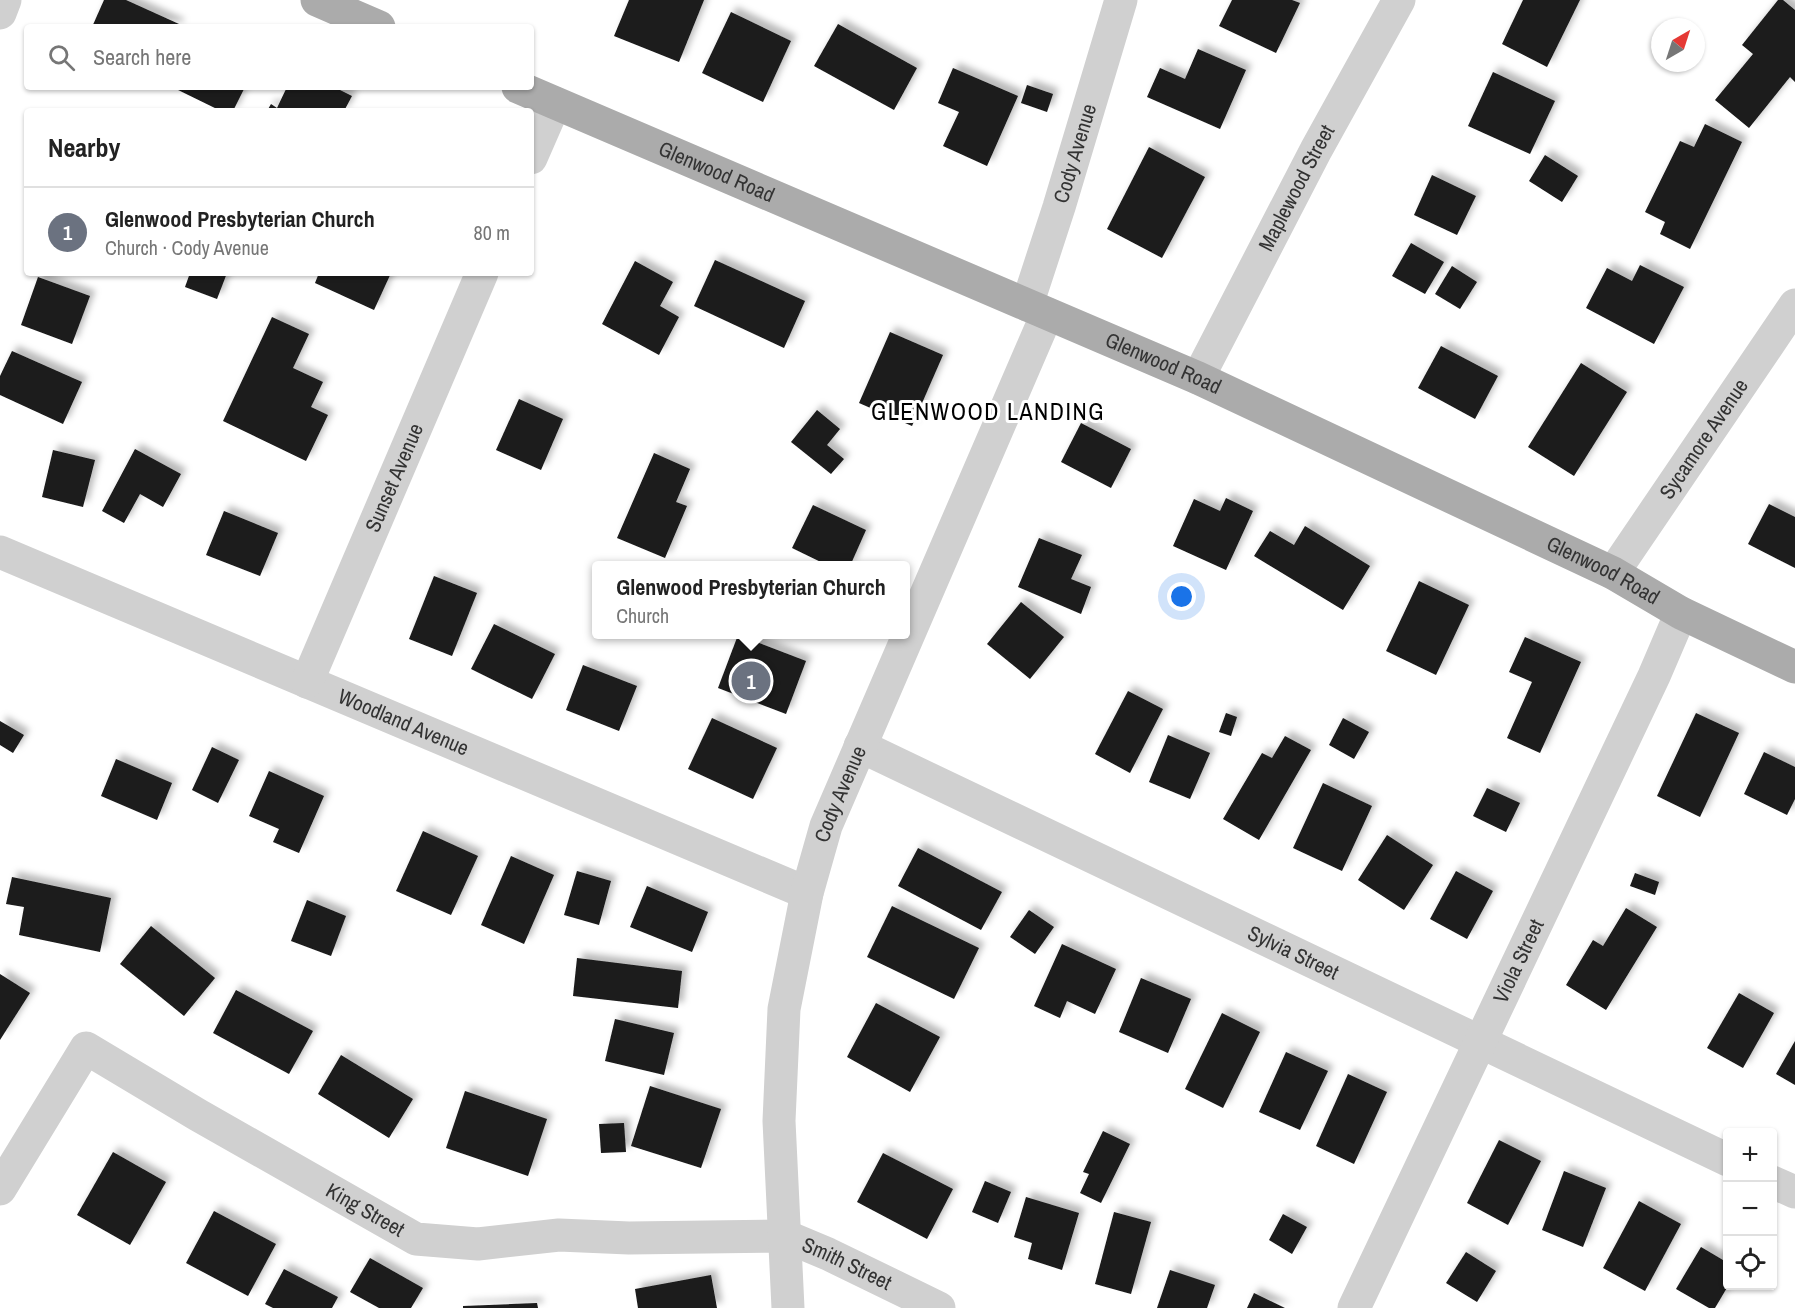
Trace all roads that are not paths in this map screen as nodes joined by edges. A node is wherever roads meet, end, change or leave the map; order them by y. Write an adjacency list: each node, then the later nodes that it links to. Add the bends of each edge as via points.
1 (5, 0): 5 (street)
2 (317, 0): 6 (main road)
3 (1122, 0): 12 (street, Cody Avenue, via 1059,207)
4 (1399, 0): 13 (street, Maplewood Street)
5 (0, 13)
6 (372, 24)
7 (525, 90): 8 (main road, Glenwood Road)
8 (555, 103): 9 (street); 12 (main road, Glenwood Road)
9 (534, 152)
10 (481, 276): 20 (street, Sunset Avenue)
11 (1795, 305): 15 (street, Sycamore Avenue)
12 (1037, 309): 13 (main road, Glenwood Road); 17 (street, Cody Avenue)
13 (1198, 378): 15 (main road, Glenwood Road)
14 (0, 552): 20 (street, Woodland Avenue)
15 (1613, 573): 16 (main road, Glenwood Road)
16 (1681, 613): 19 (main road, Glenwood Road); 23 (street, Viola Street)
17 (910, 623)
18 (903, 639): 21 (street, Cody Avenue)
19 (1795, 667)
20 (307, 682): 22 (street, Woodland Avenue)
21 (860, 746): 22 (street, Cody Avenue, via 826,826); 23 (street, Sylvia Street)
22 (807, 893): 28 (street, Cody Avenue, via 784,1009 779,1121)
23 (1480, 1042): 24 (street, Sylvia Street); 31 (street, Viola Street)
24 (1723, 1158)
25 (1777, 1184): 27 (street)
26 (0, 1189): 28 (street, King Street, via 86,1048 416,1239 478,1244 559,1235 629,1239)
27 (1795, 1192)
28 (785, 1236): 29 (street, Cody Avenue); 30 (street, Smith Street)
29 (788, 1308)
30 (939, 1308)
31 (1354, 1308)

